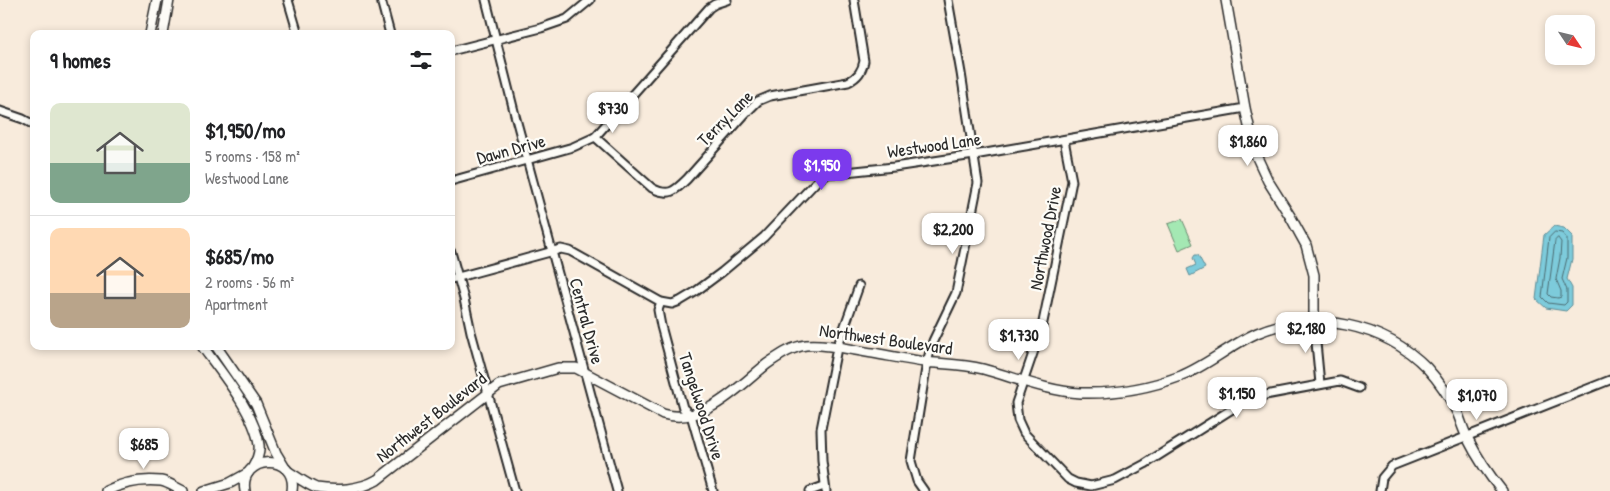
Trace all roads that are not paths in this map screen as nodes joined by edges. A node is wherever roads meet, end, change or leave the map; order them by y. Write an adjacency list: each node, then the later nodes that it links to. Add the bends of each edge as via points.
1 (157, 0): 11 (street)
2 (169, 0): 12 (street)
3 (288, 0): 13 (street)
4 (381, 0): 14 (street)
5 (486, 0): 15 (street, Central Drive)
6 (590, 0): 15 (street, via 567,19)
7 (727, 0): 20 (street, Dawn Drive, via 709,8)
8 (854, 0): 20 (street, Terry Lane, via 864,61 858,75 848,82 758,101 687,179 671,192 652,188)
9 (948, 0): 22 (street)
10 (1226, 0): 17 (street)
11 (151, 30)
12 (164, 30)
13 (297, 30)
14 (389, 30)
15 (495, 40): 16 (street); 23 (street, Central Drive)
16 (455, 50)
17 (1245, 108): 21 (street, Westwood Lane); 29 (street, via 1255,153 1306,245 1314,276)
18 (0, 111): 19 (street)
19 (30, 123)
20 (595, 138): 23 (street, Dawn Drive)
21 (1064, 140): 22 (street, Westwood Lane); 36 (street, Northwood Drive, via 1072,181 1042,327)
22 (974, 155): 28 (street, Westwood Lane, via 826,174 764,237 722,272 680,301 672,304); 33 (street, via 978,183 956,293 933,340)
23 (527, 160): 24 (street, Dawn Drive); 25 (street, Central Drive)
24 (455, 180)
25 (552, 251): 26 (street); 28 (street, via 570,251); 34 (street, Central Drive)
26 (455, 278): 41 (street)
27 (859, 286): 30 (street)
28 (661, 302): 42 (street, Tangelwood Drive, via 658,310 661,326 683,408)
29 (1314, 322): 36 (street, Northwest Boulevard, via 1282,325 1258,333 1182,375 1139,388 1081,393); 38 (street); 43 (street, Northwest Boulevard, via 1360,328 1383,337 1420,361 1443,388)
30 (836, 348): 33 (street, Northwest Boulevard); 42 (street, Northwest Boulevard, via 804,345 781,354 709,408); 46 (street, via 821,429)
31 (205, 350): 40 (street)
32 (219, 350): 37 (street)
33 (927, 362): 36 (street, Northwest Boulevard, via 982,369); 57 (street, via 911,461 917,482)
34 (585, 372): 41 (street, Northwest Boulevard, via 576,368 558,368 506,382); 42 (street, Northwest Boulevard, via 663,414); 54 (street, Central Drive)
35 (1610, 380): 43 (street)
36 (1023, 382): 38 (street, Northwood Drive, via 1016,403 1019,426 1068,480 1091,486 1127,474 1250,399)
37 (242, 383): 40 (street); 45 (street, via 256,404)
38 (1320, 384): 39 (street, Northwood Drive, via 1340,381)
39 (1359, 388)
40 (233, 390): 44 (street, via 245,408 260,445)
41 (487, 392): 52 (street, Northwest Boulevard, via 370,484 350,490); 53 (street)
42 (691, 415): 55 (street, Tangelwood Drive)
43 (1466, 437): 58 (street, via 1392,466 1382,478); 59 (street, Northwest Boulevard)
44 (251, 470): 45 (street, via 266,462 280,464); 49 (street, via 230,483); 50 (street, via 245,480)
45 (287, 470): 51 (street, via 292,478); 52 (street, Northwest Boulevard)
46 (825, 489): 56 (street)
47 (106, 491): 48 (street, via 130,482 162,481)
48 (182, 491)
49 (204, 491)
50 (245, 491)
51 (292, 491)
52 (325, 491)
53 (515, 491)
54 (616, 491)
55 (713, 491)
56 (810, 491)
57 (924, 491)
58 (1380, 491)
59 (1502, 491)

